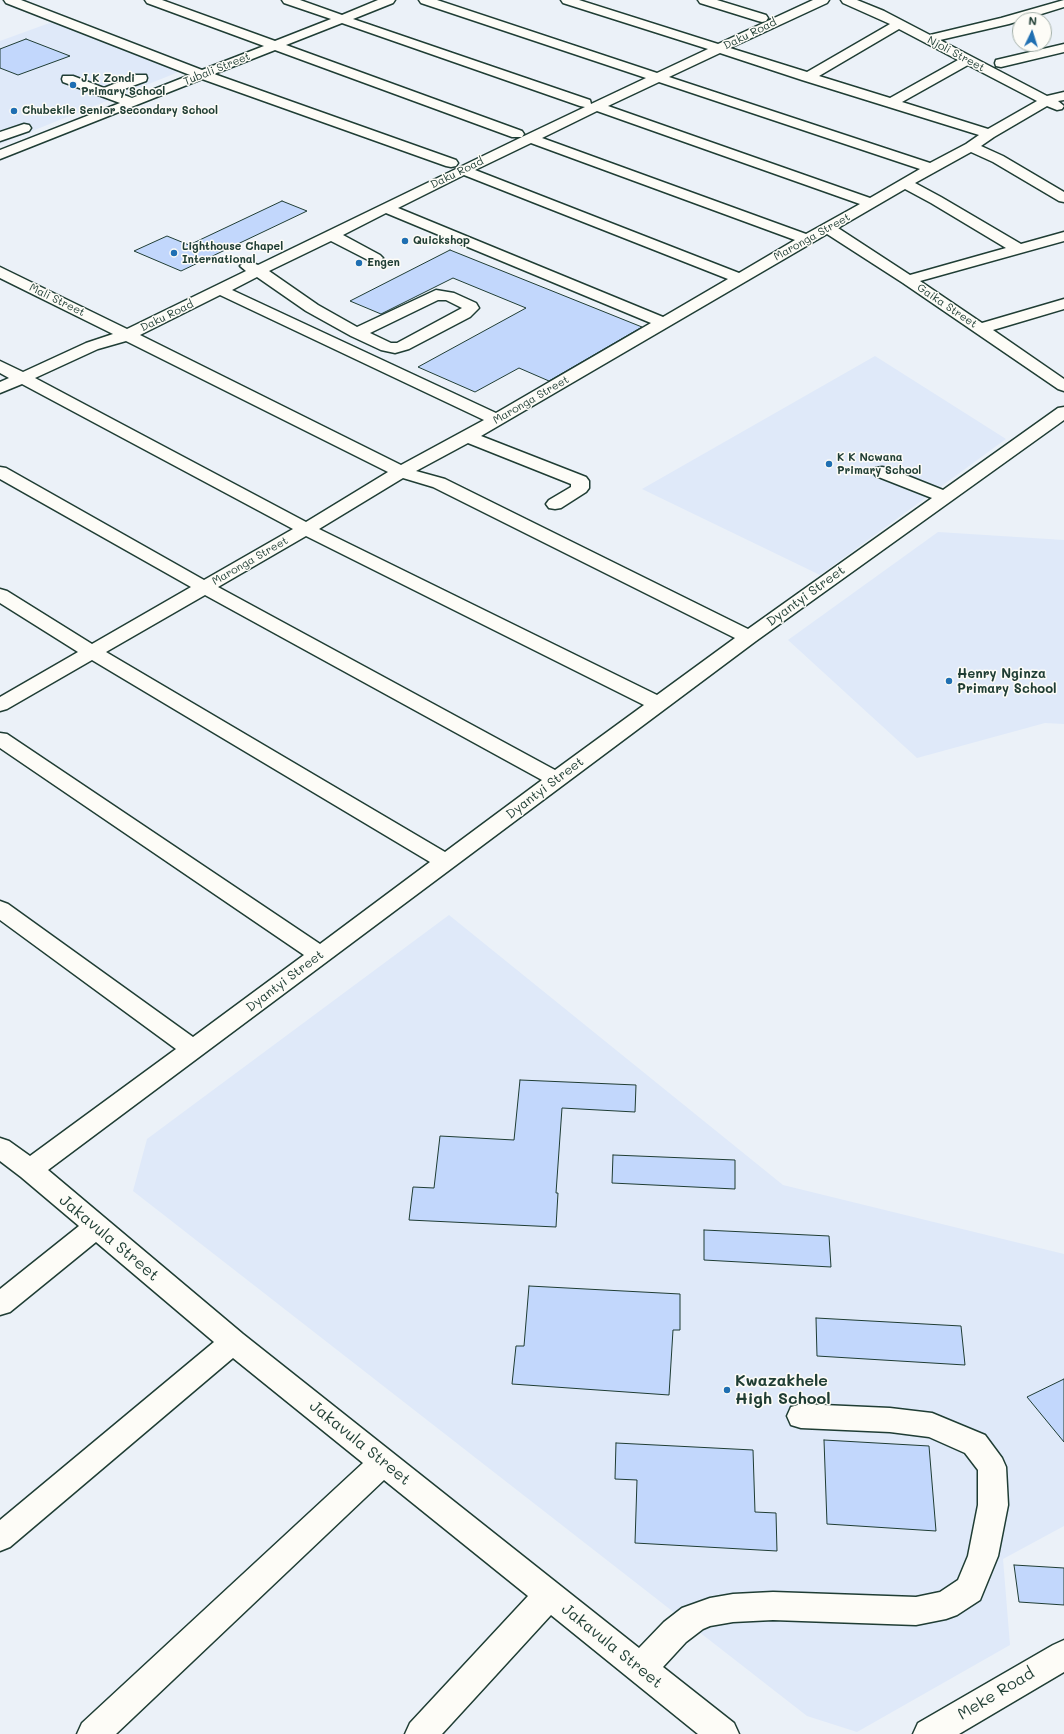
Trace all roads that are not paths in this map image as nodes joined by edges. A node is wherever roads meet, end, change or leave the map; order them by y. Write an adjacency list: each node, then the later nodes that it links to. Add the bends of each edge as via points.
1 (10, 0): 23 (street)
2 (151, 0): 18 (street)
3 (288, 0): 14 (street)
4 (389, 0): 14 (street, Tubali Street)
5 (425, 0): 24 (street)
6 (567, 0): 19 (street)
7 (704, 0): 13 (street)
8 (798, 0): 13 (street, Daku Road)
9 (823, 0): 19 (street, Daku Road)
10 (848, 0): 15 (street, Njoli Street)
11 (875, 0): 16 (street, Njoli Street)
12 (1064, 3): 16 (street)
13 (762, 18): 19 (street, Daku Road)
14 (341, 19): 18 (street, Tubali Street); 33 (street)
15 (899, 24): 17 (street, Njoli Street); 25 (street)
16 (946, 35): 17 (street); 22 (street, Njoli Street)
17 (929, 39): 21 (street, Njoli Street)
18 (274, 45): 23 (street, Tubali Street); 36 (street)
19 (714, 47): 24 (street, Daku Road); 25 (street)
20 (1064, 48): 22 (street)
21 (968, 60): 29 (street, Njoli Street); 32 (street)
22 (1001, 63): 30 (street, Njoli Street)
23 (203, 75): 31 (street, Tubali Street); 40 (street)
24 (655, 75): 33 (street, Daku Road); 41 (street)
25 (807, 76): 32 (street)
26 (141, 78): 28 (street)
27 (68, 79): 28 (street)
28 (105, 92): 31 (street)
29 (1046, 100): 30 (street, Maronga Street); 35 (street, Maronga Street)
30 (1064, 100)
31 (132, 103): 39 (street, Tubali Street)
32 (891, 103): 35 (street)
33 (591, 105): 36 (street, Daku Road); 44 (street)
34 (24, 128): 37 (street)
35 (990, 134): 38 (street, Maronga Street)
36 (524, 136): 40 (street, Daku Road); 49 (street)
37 (0, 137)
38 (971, 147): 41 (street, Maronga Street); 43 (street, via 998,159)
39 (0, 155)
40 (457, 167): 45 (street, Daku Road); 52 (street, Daku Road); 54 (street)
41 (931, 168): 42 (street, Maronga Street)
42 (905, 184): 44 (street, Maronga Street); 50 (street, via 929,195)
43 (1064, 198)
44 (872, 203): 46 (street, Maronga Street)
45 (386, 208): 47 (street, Daku Road); 58 (street)
46 (828, 228): 49 (street, Maronga Street); 55 (street, Gaika Street)
47 (332, 235): 51 (street); 52 (street, Daku Road)
48 (1064, 236): 50 (street)
49 (807, 239): 54 (street, Maronga Street)
50 (1019, 249): 55 (street)
51 (374, 258)
52 (252, 268): 56 (street, Daku Road); 60 (street, Daku Road); 61 (street, via 312,308)
53 (0, 272): 60 (street, Mali Street)
54 (739, 278): 58 (street, Maronga Street)
55 (908, 280): 59 (street, Gaika Street)
56 (221, 290): 60 (street, Daku Road); 67 (street)
57 (1064, 304): 59 (street)
58 (664, 323): 67 (street, Maronga Street)
59 (980, 329): 64 (street, Gaika Street)
60 (120, 331): 63 (street, Daku Road); 70 (street, Mali Street)
61 (357, 333): 61 (street, via 387,347 399,348 471,308 449,296 436,295)
62 (0, 366): 63 (street)
63 (22, 378): 65 (street, Daku Road); 74 (street)
64 (1061, 381)
65 (0, 388)
66 (1064, 412): 72 (street, Dyantyi Street)
67 (497, 420): 68 (street, Maronga Street)
68 (467, 436): 70 (street, Maronga Street); 73 (street, via 580,482 577,491)
69 (0, 472): 75 (street)
70 (401, 472): 74 (street, Maronga Street); 77 (street, Mali Street, via 438,483)
71 (882, 472): 72 (street)
72 (944, 497): 77 (street, Dyantyi Street)
73 (555, 504)
74 (306, 529): 75 (street, Maronga Street); 79 (street)
75 (204, 587): 78 (street, Maronga Street); 82 (street)
76 (0, 596): 78 (street)
77 (750, 637): 79 (street, Dyantyi Street)
78 (92, 652): 80 (street, Maronga Street); 83 (street)
79 (659, 704): 82 (street, Dyantyi Street)
80 (0, 705)
81 (0, 739): 85 (street)
82 (557, 780): 83 (street, Dyantyi Street)
83 (446, 862): 85 (street, Dyantyi Street)
84 (0, 909): 86 (street)
85 (320, 955): 86 (street, Dyantyi Street)
86 (193, 1049): 88 (street, Dyantyi Street)
87 (0, 1148): 88 (street, Jakavula Street)
88 (30, 1170): 89 (street, Jakavula Street)
89 (96, 1227): 90 (street); 91 (street, Jakavula Street)
90 (0, 1304)
91 (233, 1342): 93 (street, Jakavula Street); 94 (street)
92 (801, 1416): 97 (street, via 890,1420 932,1425 975,1444 992,1468 993,1505 983,1556 969,1590 946,1605 916,1611 773,1606 710,1612 693,1618 675,1632)
93 (384, 1462): 95 (street, Jakavula Street); 98 (street)
94 (0, 1538)
95 (549, 1595): 97 (street, Jakavula Street); 99 (street)
96 (1064, 1654): 101 (street, Meke Road)
97 (640, 1669): 100 (street, Jakavula Street)
98 (93, 1734)
99 (421, 1734)
100 (723, 1734)
101 (929, 1734)

